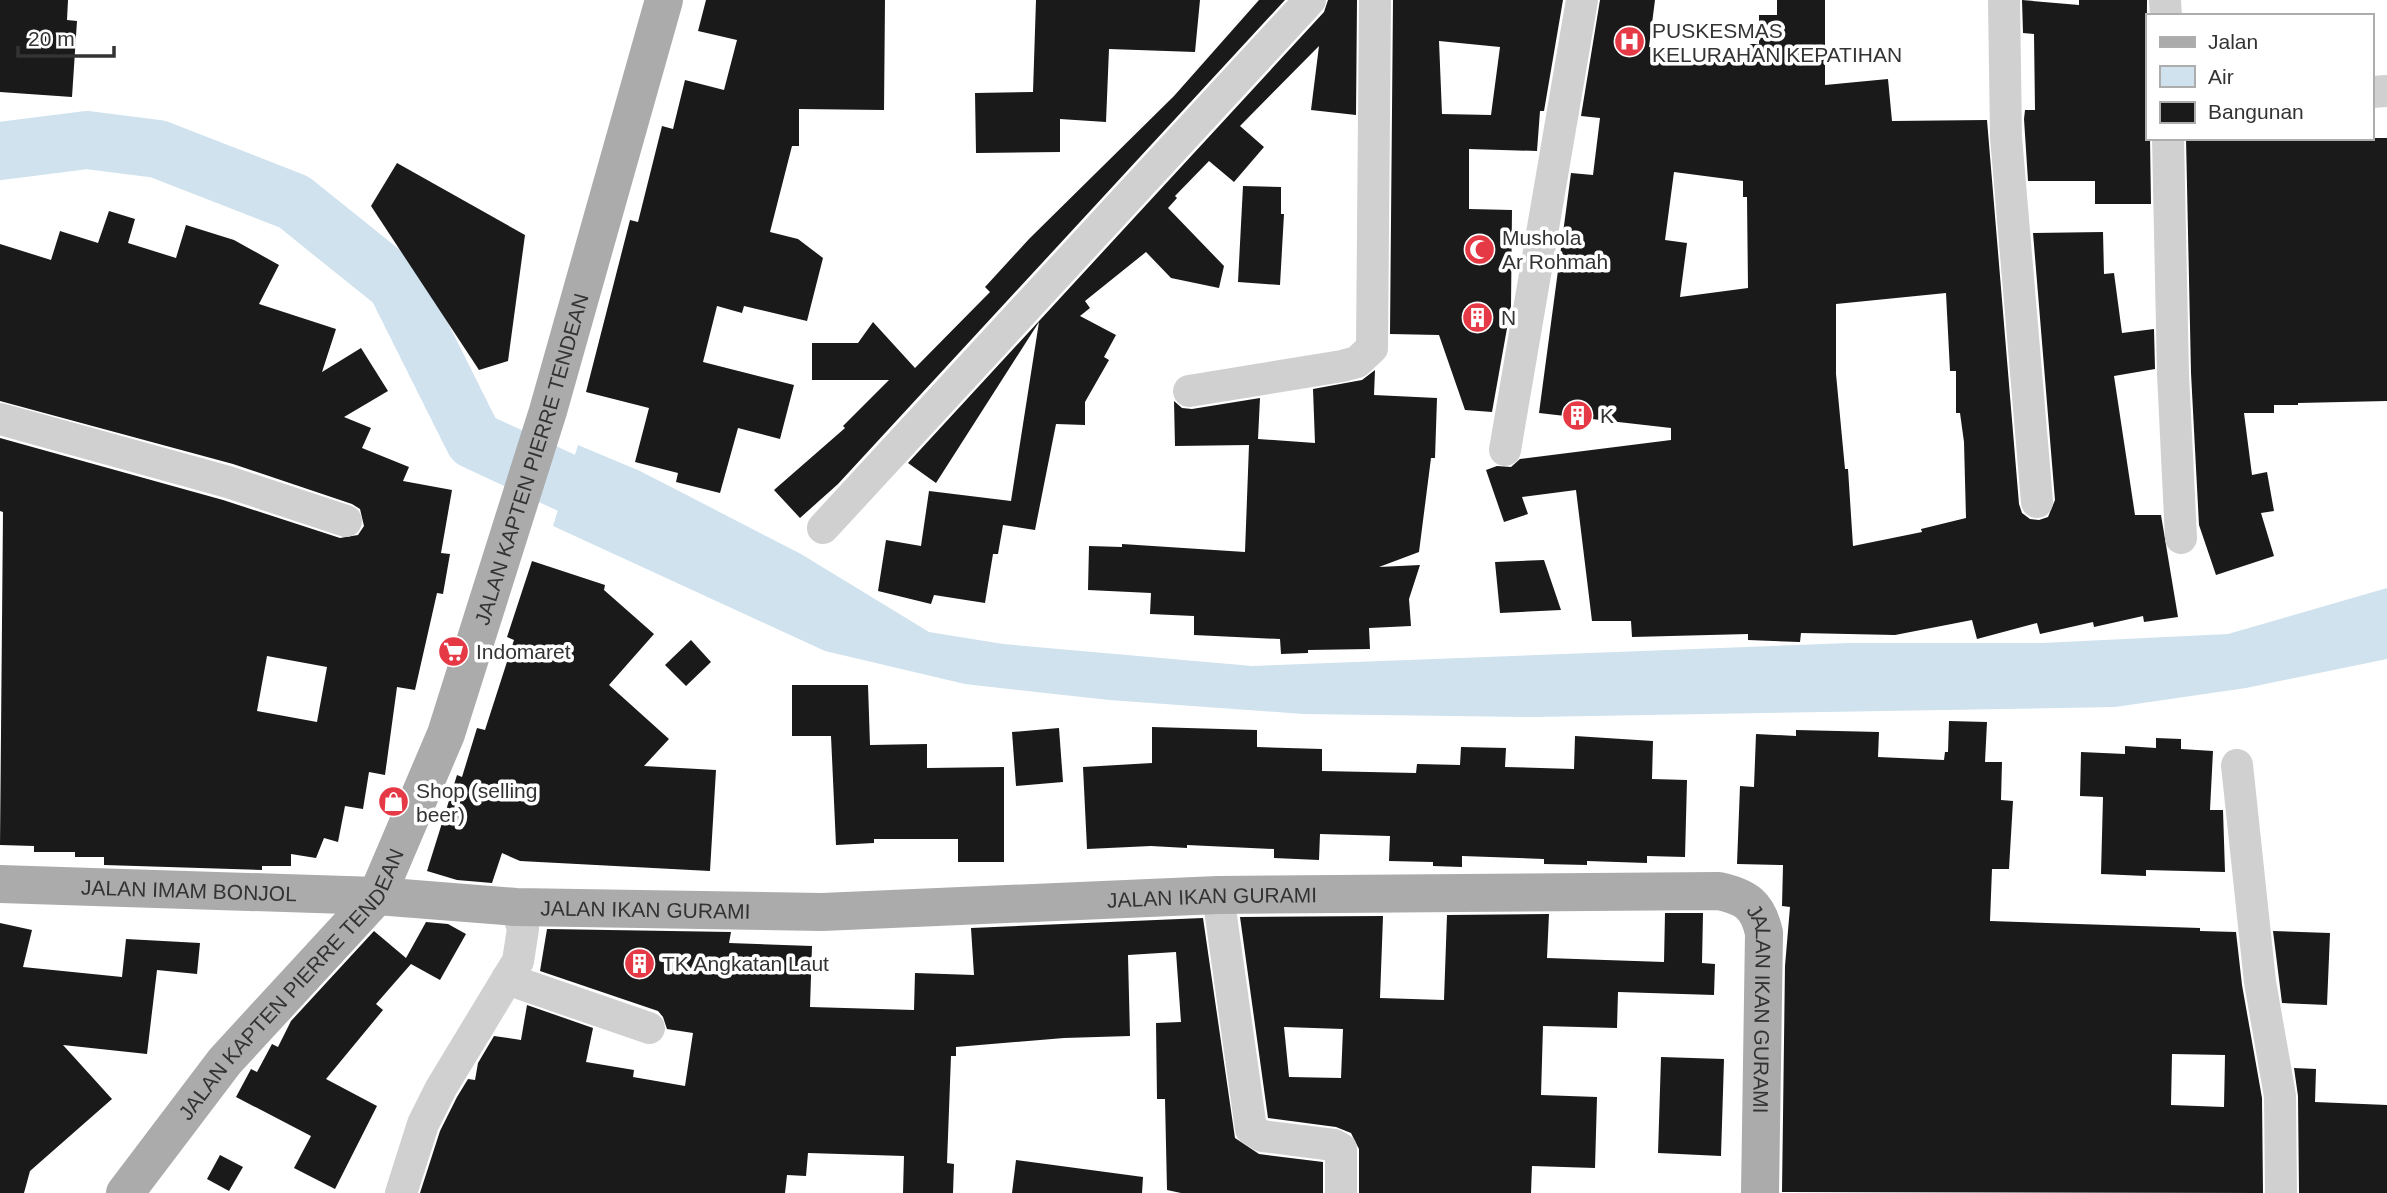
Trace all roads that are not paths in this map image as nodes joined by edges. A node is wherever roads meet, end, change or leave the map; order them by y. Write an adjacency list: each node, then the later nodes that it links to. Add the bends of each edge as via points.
1 (664, 0): 17 (main road, JALAN KAPTEN PIERRE TENDEAN, via 548,411 446,734)
2 (1310, 0): 12 (street)
3 (1375, 0): 7 (street, via 1372,348 1357,362 1342,366)
4 (1581, 0): 9 (street)
5 (2004, 0): 10 (street, via 2007,137)
6 (2168, 140): 13 (street)
7 (1189, 391)
8 (0, 419): 11 (street, via 228,482)
9 (1505, 450)
10 (2037, 502)
11 (346, 521)
12 (823, 528)
13 (2181, 537)
14 (2238, 765): 25 (street, via 2260,982 2280,1096)
15 (0, 884): 17 (main road, JALAN IMAM BONJOL)
16 (1218, 895): 18 (main road, JALAN IKAN GURAMI, via 822,912); 23 (street, via 1251,1129 1262,1136 1341,1149); 24 (main road, JALAN IKAN GURAMI, via 1719,891 1752,903 1764,933)
17 (377, 896): 18 (main road, JALAN IKAN GURAMI); 21 (main road, JALAN KAPTEN PIERRE TENDEAN, via 225,1061)
18 (516, 907): 19 (street, via 521,915 522,941 518,961)
19 (507, 979): 20 (street); 22 (street, via 423,1124)
20 (649, 1028)
21 (125, 1193)
22 (401, 1193)
23 (1340, 1193)
24 (1760, 1193)
25 (2281, 1193)

